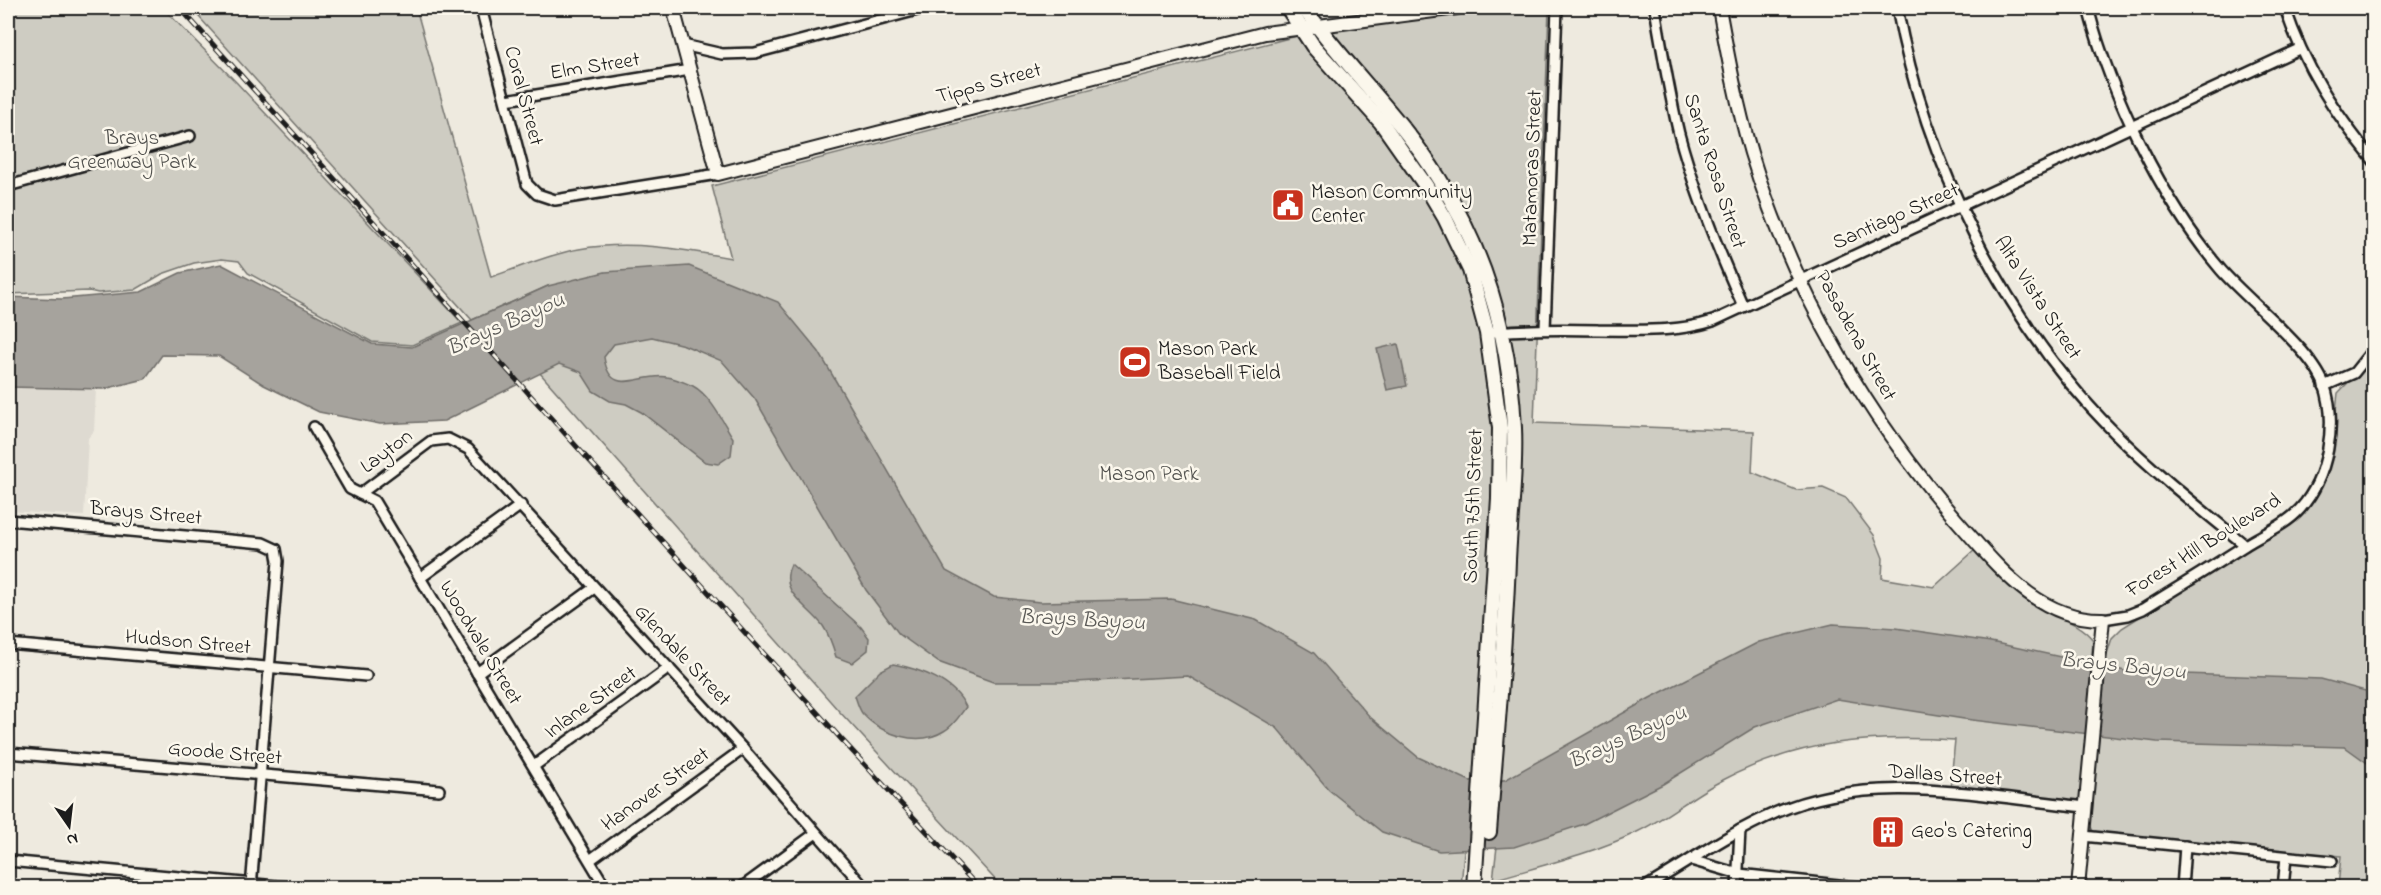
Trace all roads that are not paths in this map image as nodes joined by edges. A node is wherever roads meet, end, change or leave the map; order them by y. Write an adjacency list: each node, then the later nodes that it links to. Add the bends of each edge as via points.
1 (481, 8): 18 (street, Coral Street)
2 (673, 8): 15 (street)
3 (925, 8): 15 (street, via 755,53 722,54)
4 (1288, 8): 14 (main road, South 75th Street)
5 (1304, 8): 13 (main road, South 75th Street)
6 (1457, 8): 13 (street, Tipps Street)
7 (1557, 8): 30 (street, Matamoras Street)
8 (1655, 8): 29 (street, Santa Rosa Street, via 1686,157)
9 (1719, 8): 28 (street, Pasadena Street, via 1752,156)
10 (1897, 8): 27 (street, Alta Vista Street, via 1925,116)
11 (2088, 8): 19 (street, Forest Hill Boulevard, via 2099,48)
12 (2285, 8): 16 (street)
13 (1317, 25): 14 (street, Tipps Street); 23 (main road, South 75th Street)
14 (1301, 27): 22 (street, Tipps Street); 25 (main road, South 75th Street, via 1313,46 1382,122)
15 (683, 45): 17 (street)
16 (2299, 49): 19 (street, Santiago Street); 21 (street, via 2343,123)
17 (690, 70): 18 (street, Elm Street); 22 (street)
18 (506, 100): 26 (street, Coral Street, via 527,184)
19 (2133, 126): 27 (street, Santiago Street); 34 (street, Forest Hill Boulevard, via 2164,188 2193,234 2244,296 2305,354)
20 (190, 136): 24 (street)
21 (2373, 161)
22 (718, 174): 26 (street, Tipps Street, via 555,200)
23 (1439, 178): 25 (main road); 31 (main road, South 75th Street, via 1483,266)
24 (8, 186)
25 (1426, 186): 32 (main road, South 75th Street, via 1470,270)
26 (534, 190)
27 (1962, 207): 28 (street, Santiago Street); 40 (street, Alta Vista Street, via 1987,260 2062,372 2113,432)
28 (1801, 279): 29 (street, Santiago Street); 43 (street, Pasadena Street, via 1852,381 1900,451 1996,566 2034,598 2066,615)
29 (1743, 306): 30 (street, Santiago Street, via 1713,321 1684,329)
30 (1545, 329): 31 (street, Santiago Street)
31 (1503, 332): 32 (street, Santiago Street); 51 (main road, South 75th Street, via 1514,428 1511,530)
32 (1487, 333): 51 (main road, South 75th Street, via 1500,428 1492,589)
33 (2373, 348): 34 (street, via 2354,373)
34 (2324, 386): 40 (street, Forest Hill Boulevard, via 2329,407 2329,441 2321,474 2300,508 2274,530)
35 (314, 427): 37 (street, Woodvale Street, via 351,489)
36 (470, 451): 37 (street, Layton, via 448,439 431,441); 38 (street, Glendale Street)
37 (360, 494): 41 (street, Woodvale Street, via 374,501)
38 (521, 505): 41 (street); 42 (street, Glendale Street)
39 (8, 520): 45 (street, Brays Street, via 263,543 276,549)
40 (2245, 545): 43 (street, Forest Hill Boulevard, via 2139,611)
41 (420, 578): 47 (street, Woodvale Street)
42 (594, 588): 46 (street, Glendale Street); 47 (street)
43 (2103, 619): 55 (street)
44 (8, 644): 45 (street, Hudson Street)
45 (269, 668): 48 (street, Hudson Street); 53 (street)
46 (669, 668): 49 (street, Glendale Street); 52 (street, Inlane Street)
47 (477, 673): 52 (street, Woodvale Street)
48 (366, 676)
49 (743, 749): 57 (street, Glendale Street); 61 (street, Hanover Street)
50 (8, 753): 53 (street, Goode Street)
51 (1490, 757): 65 (main road, South 75th Street)
52 (534, 766): 61 (street, Woodvale Street)
53 (260, 775): 54 (street, Goode Street); 67 (street)
54 (439, 790)
55 (2086, 807): 56 (street, Dallas Street, via 1894,788 1808,800); 58 (street)
56 (1740, 830): 62 (street, Dallas Street); 66 (street)
57 (816, 833): 70 (street); 71 (street, Glendale Street)
58 (2083, 836): 59 (street); 77 (street)
59 (2184, 846): 60 (street); 78 (street)
60 (2286, 857): 64 (street); 79 (street)
61 (590, 860): 69 (street, Woodvale Street)
62 (1691, 860): 66 (street); 74 (street, Dallas Street)
63 (8, 861): 67 (street)
64 (2332, 861)
65 (1481, 870): 72 (main road, South 75th Street); 73 (main road, South 75th Street)
66 (1738, 874): 75 (street); 76 (street)
67 (252, 886): 68 (street)
68 (299, 888)
69 (606, 888)
70 (741, 888)
71 (865, 888)
72 (1474, 888)
73 (1484, 888)
74 (1644, 888)
75 (1737, 888)
76 (1866, 888)
77 (2078, 888)
78 (2182, 888)
79 (2283, 888)

